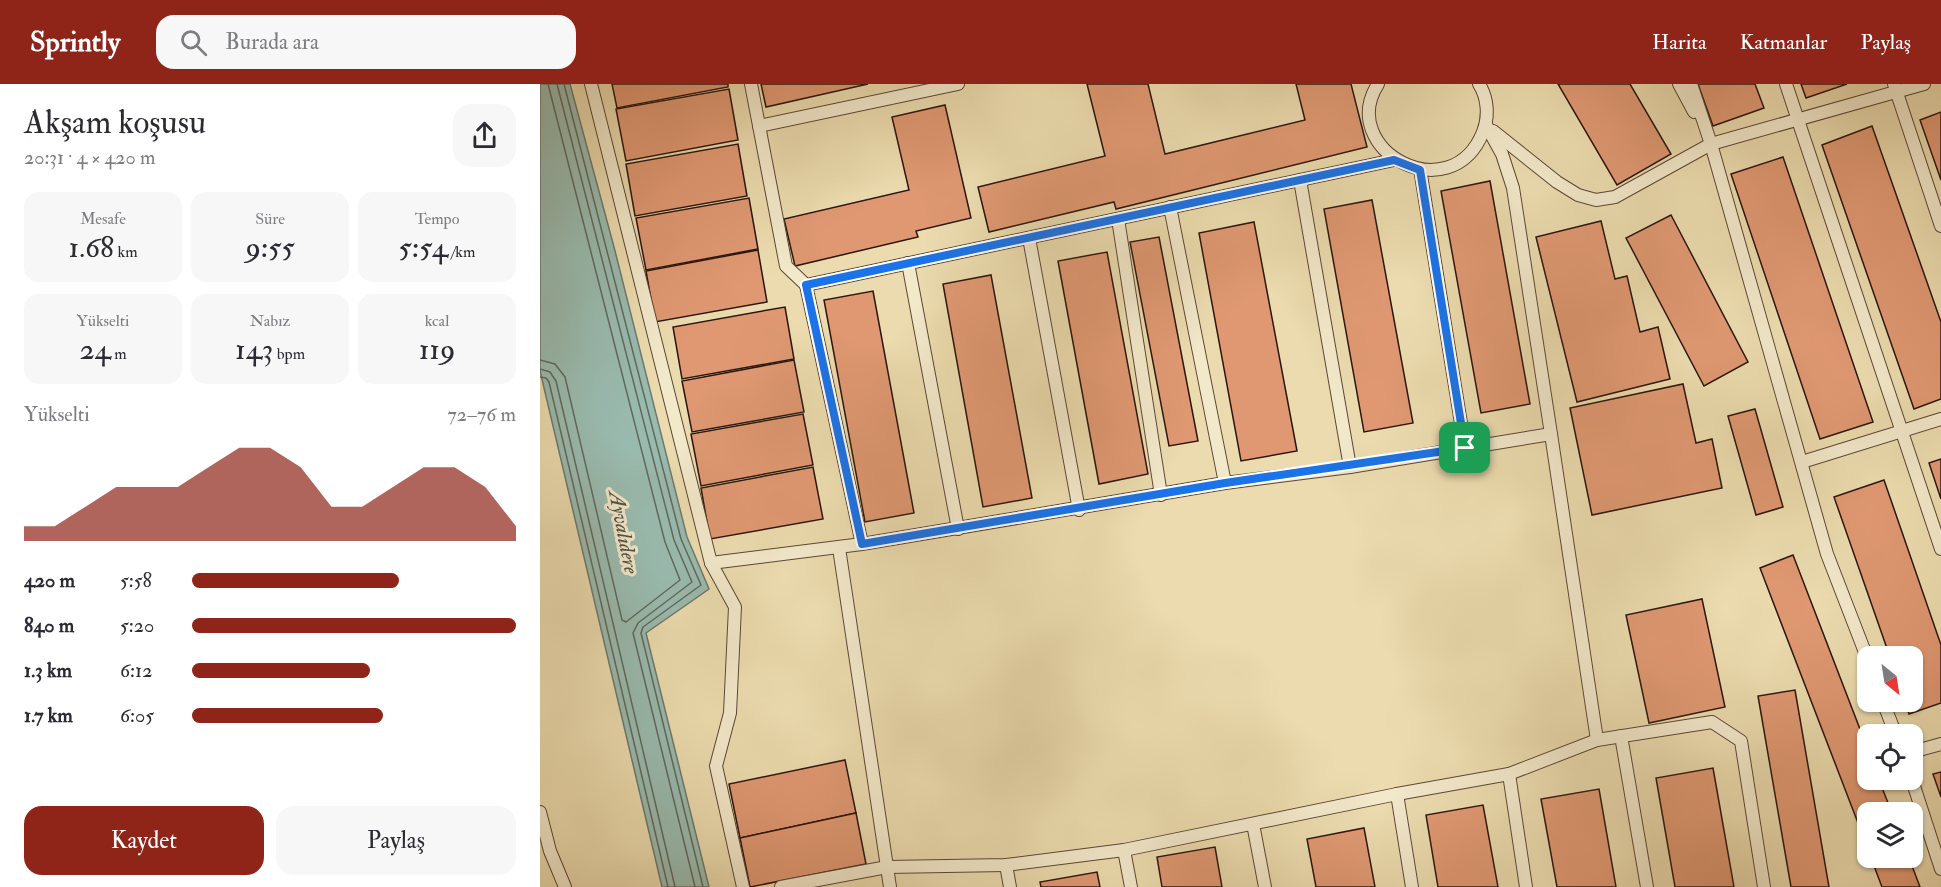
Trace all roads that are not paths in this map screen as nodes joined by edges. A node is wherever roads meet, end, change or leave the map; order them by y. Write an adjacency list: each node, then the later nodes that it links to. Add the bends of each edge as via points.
1 (591, 84): 37 (lane)
2 (751, 84): 12 (lane)
3 (958, 84): 12 (lane)
4 (1378, 84): 15 (lane, via 1370,108 1372,128 1380,146)
5 (1479, 84): 13 (lane, via 1487,107)
6 (1679, 84): 14 (lane)
7 (1691, 84): 14 (lane)
8 (1786, 84): 11 (lane)
9 (1924, 84): 10 (lane)
10 (1895, 88): 11 (lane); 20 (lane)
11 (1798, 119): 14 (lane); 25 (lane)
12 (759, 126): 23 (lane, via 786,266)
13 (1486, 126): 14 (lane, via 1557,182 1578,195 1596,200 1615,197); 16 (lane, via 1467,157 1451,167); 26 (lane, via 1502,154 1513,188)
14 (1711, 144): 28 (lane)
15 (1394, 160): 16 (lane); 17 (lane)
16 (1420, 170): 27 (lane)
17 (1300, 180): 18 (lane); 29 (lane)
18 (1170, 207): 19 (lane); 30 (lane)
19 (1118, 219): 21 (lane); 31 (lane)
20 (1941, 226)
21 (1029, 238): 22 (lane); 32 (lane)
22 (908, 263): 23 (lane); 33 (lane)
23 (806, 285): 34 (lane)
24 (1941, 419): 25 (lane)
25 (1903, 430): 28 (lane); 36 (lane)
26 (1551, 434): 27 (lane); 40 (lane)
27 (1465, 448): 29 (lane)
28 (1802, 462): 38 (lane, via 1827,554)
29 (1350, 466): 30 (lane)
30 (1225, 483): 31 (lane)
31 (1161, 495): 32 (lane)
32 (1079, 510): 33 (lane)
33 (958, 529): 34 (lane)
34 (862, 544): 35 (lane)
35 (839, 548): 37 (lane); 50 (lane)
36 (1941, 549)
37 (711, 563): 53 (lane, via 735,607 730,713 716,766)
38 (1863, 646)
39 (1621, 736): 40 (lane); 61 (lane); 62 (lane, via 1712,722 1741,741)
40 (1597, 740): 43 (lane)
41 (1941, 744): 42 (lane)
42 (1923, 749)
43 (1509, 774): 45 (lane); 60 (lane)
44 (1915, 790): 51 (lane)
45 (1397, 794): 47 (lane); 59 (lane)
46 (540, 812): 52 (lane)
47 (1253, 824): 48 (lane); 58 (lane)
48 (1124, 850): 49 (lane); 57 (lane)
49 (1006, 865): 50 (lane); 56 (lane)
50 (887, 867): 54 (lane); 55 (lane)
51 (1941, 869)
52 (565, 887)
53 (743, 887)
54 (781, 887)
55 (890, 887)
56 (1010, 887)
57 (1131, 887)
58 (1265, 887)
59 (1412, 887)
60 (1526, 887)
61 (1647, 887)
62 (1764, 887)

